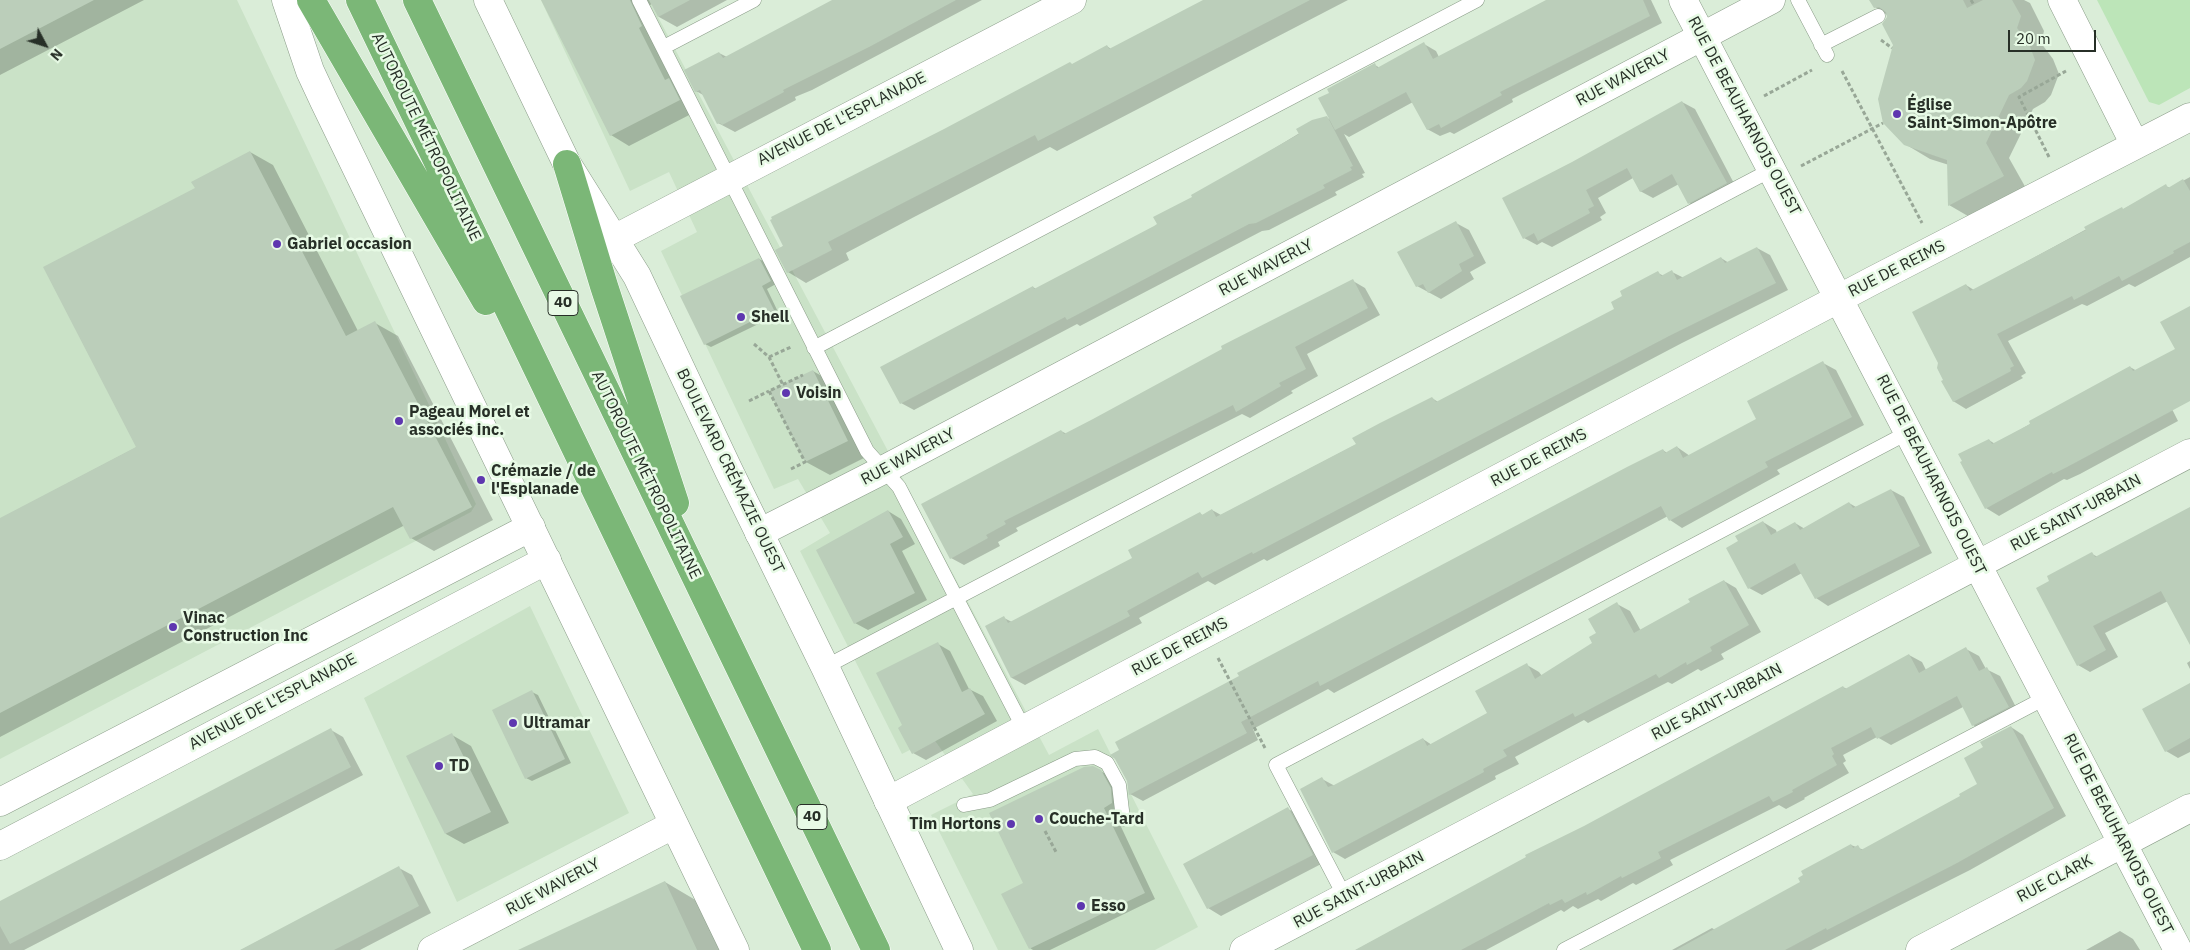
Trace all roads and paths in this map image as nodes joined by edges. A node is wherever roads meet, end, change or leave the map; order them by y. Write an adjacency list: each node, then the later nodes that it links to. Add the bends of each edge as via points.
1 (286, 0): 50 (street, via 310,71)
2 (311, 0): 49 (highway)
3 (360, 0): 49 (highway, AUTOROUTE MÉTROPOLITAINE)
4 (417, 0): 55 (highway, AUTOROUTE MÉTROPOLITAINE / 40)
5 (488, 0): 29 (street, BOULEVARD CRÉMAZIE OUEST)
6 (640, 0): 19 (lane)
7 (754, 0): 19 (lane)
8 (1072, 0): 33 (street, AVENUE DE L'ESPLANADE)
9 (1477, 0): 39 (lane)
10 (1683, 0): 17 (street, RUE DE BEAUHARNOIS OUEST)
11 (1771, 0): 17 (street, RUE WAVERLY)
12 (1798, 0): 16 (lane, via 1824,50)
13 (1971, 0): 15 (path)
14 (2062, 0): 28 (street)
15 (1974, 4)
16 (1878, 16)
17 (1702, 36): 32 (street, RUE DE BEAUHARNOIS OUEST); 48 (street, RUE WAVERLY)
18 (1876, 36): 20 (path)
19 (664, 47): 33 (lane)
20 (1892, 48)
21 (2067, 71): 24 (path)
22 (1844, 75): 27 (path)
23 (2015, 92): 24 (path)
24 (2019, 97): 30 (path)
25 (2190, 117): 28 (street, RUE DE REIMS)
26 (1883, 123): 27 (path)
27 (1872, 129): 31 (path); 34 (path)
28 (2135, 145): 36 (street, RUE DE REIMS)
29 (568, 164): 35 (street, BOULEVARD CRÉMAZIE OUEST); 55 (highway, via 604,286)
30 (2053, 164)
31 (1800, 166)
32 (1773, 170): 36 (street, RUE DE BEAUHARNOIS OUEST); 54 (lane)
33 (729, 178): 35 (street, AVENUE DE L'ESPLANADE); 39 (lane)
34 (1925, 230)
35 (614, 239): 51 (street, BOULEVARD CRÉMAZIE OUEST, via 636,276)
36 (1839, 299): 45 (street, RUE DE BEAUHARNOIS OUEST); 59 (street, RUE DE REIMS)
37 (754, 344): 40 (path)
38 (795, 345): 40 (path)
39 (814, 348): 48 (lane, via 867,451)
40 (769, 357): 42 (path)
41 (809, 372): 42 (path)
42 (782, 385): 43 (path)
43 (770, 392): 44 (path); 47 (path, via 805,462)
44 (749, 401)
45 (1909, 432): 53 (street, RUE DE BEAUHARNOIS OUEST); 60 (lane)
46 (2190, 453): 53 (street, RUE SAINT-URBAIN)
47 (791, 469)
48 (883, 470): 51 (street, RUE WAVERLY); 54 (lane, via 899,486)
49 (585, 471): 74 (highway, AUTOROUTE MÉTROPOLITAINE)
50 (530, 527): 52 (street); 62 (street)
51 (759, 533): 57 (street, BOULEVARD CRÉMAZIE OUEST)
52 (547, 560): 66 (street); 69 (street, AVENUE DE L'ESPLANADE)
53 (1978, 564): 58 (street, RUE DE BEAUHARNOIS OUEST); 71 (street, RUE SAINT-URBAIN)
54 (956, 599): 57 (lane); 59 (lane)
55 (709, 606): 75 (highway, AUTOROUTE MÉTROPOLITAINE / 40)
56 (1216, 655): 60 (path)
57 (825, 667): 61 (street, BOULEVARD CRÉMAZIE OUEST)
58 (2047, 697): 68 (street, RUE DE BEAUHARNOIS OUEST); 78 (lane)
59 (1024, 729): 61 (street, RUE DE REIMS)
60 (1276, 765): 71 (lane)
61 (888, 801): 76 (street, BOULEVARD CRÉMAZIE OUEST)
62 (0, 802)
63 (964, 805): 65 (lane, via 990,800 1075,759 1095,757 1107,763 1119,784)
64 (2190, 808): 68 (street, RUE CLARK)
65 (1123, 819)
66 (673, 825): 72 (street, RUE WAVERLY); 73 (street)
67 (1045, 831): 70 (path)
68 (2123, 843): 79 (street, RUE CLARK); 80 (street, RUE DE BEAUHARNOIS OUEST)
69 (0, 846)
70 (1056, 852)
71 (1345, 897): 77 (street, RUE SAINT-URBAIN)
72 (432, 950)
73 (735, 950)
74 (817, 950)
75 (876, 950)
76 (959, 950)
77 (1244, 950)
78 (1564, 950)
79 (1920, 950)
80 (2178, 950)

